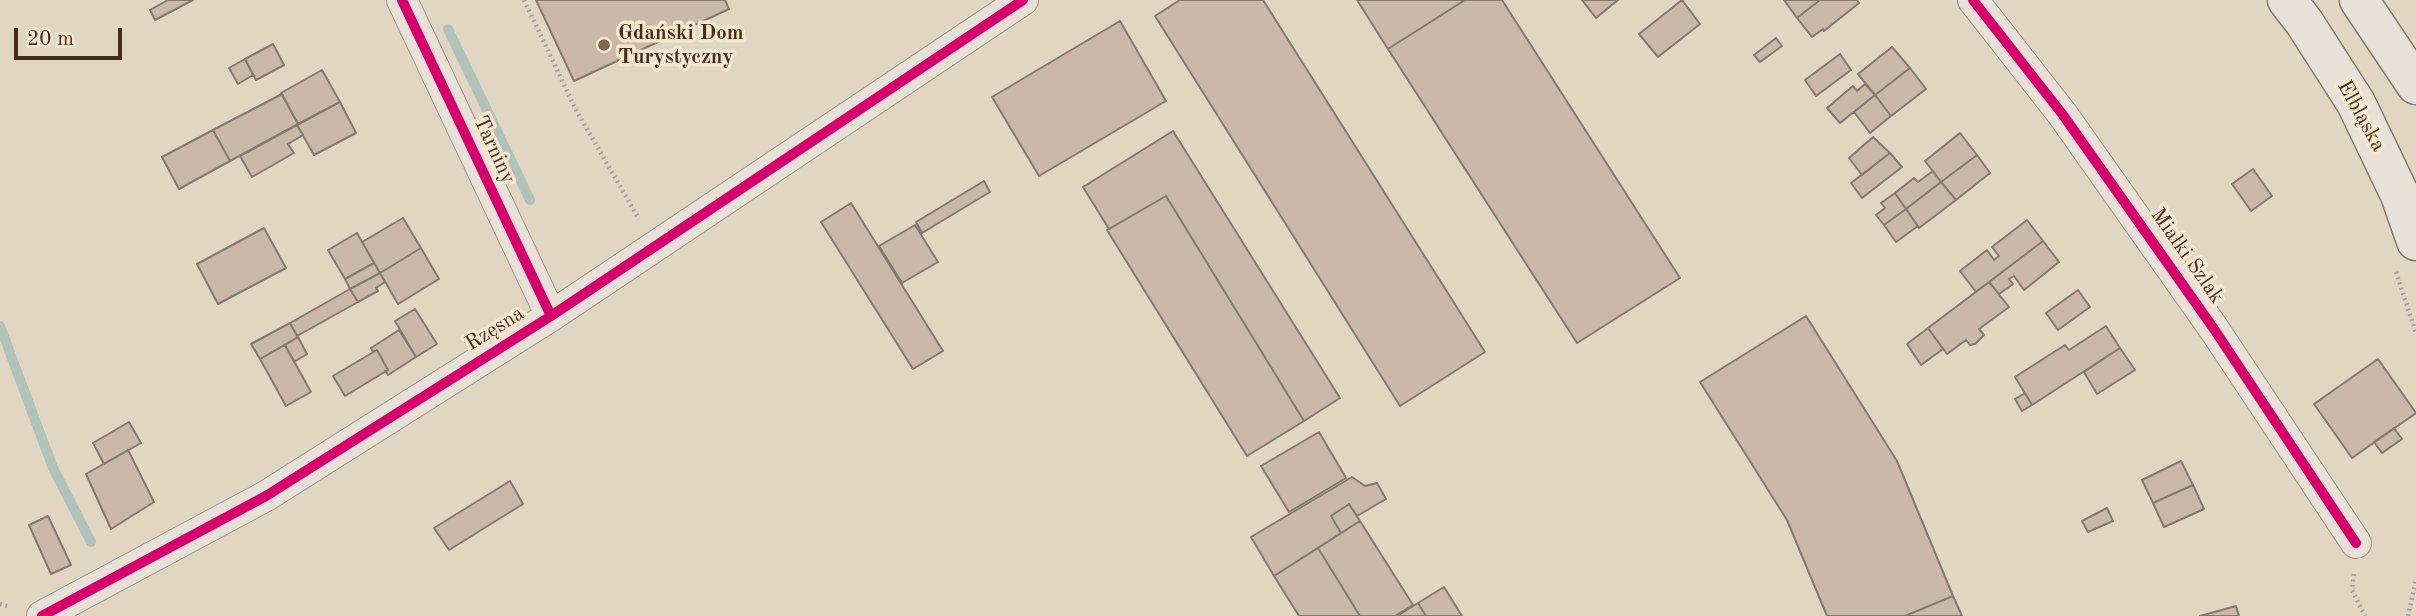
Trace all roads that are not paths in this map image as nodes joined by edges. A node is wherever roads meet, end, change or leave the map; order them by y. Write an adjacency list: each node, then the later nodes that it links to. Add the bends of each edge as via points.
1 (402, 0): 8 (street, Tarniny)
2 (1023, 0): 8 (street, Rzęsna)
3 (1973, 0): 9 (street, Miałki Szlak, via 2063,115 2214,329)
4 (2287, 0): 7 (main road, Elbląska, via 2356,103 2383,154)
5 (2359, 0): 6 (main road)
6 (2416, 85)
7 (2416, 241)
8 (551, 316): 10 (street, Rzęsna, via 266,496)
9 (2356, 543)
10 (42, 616)

